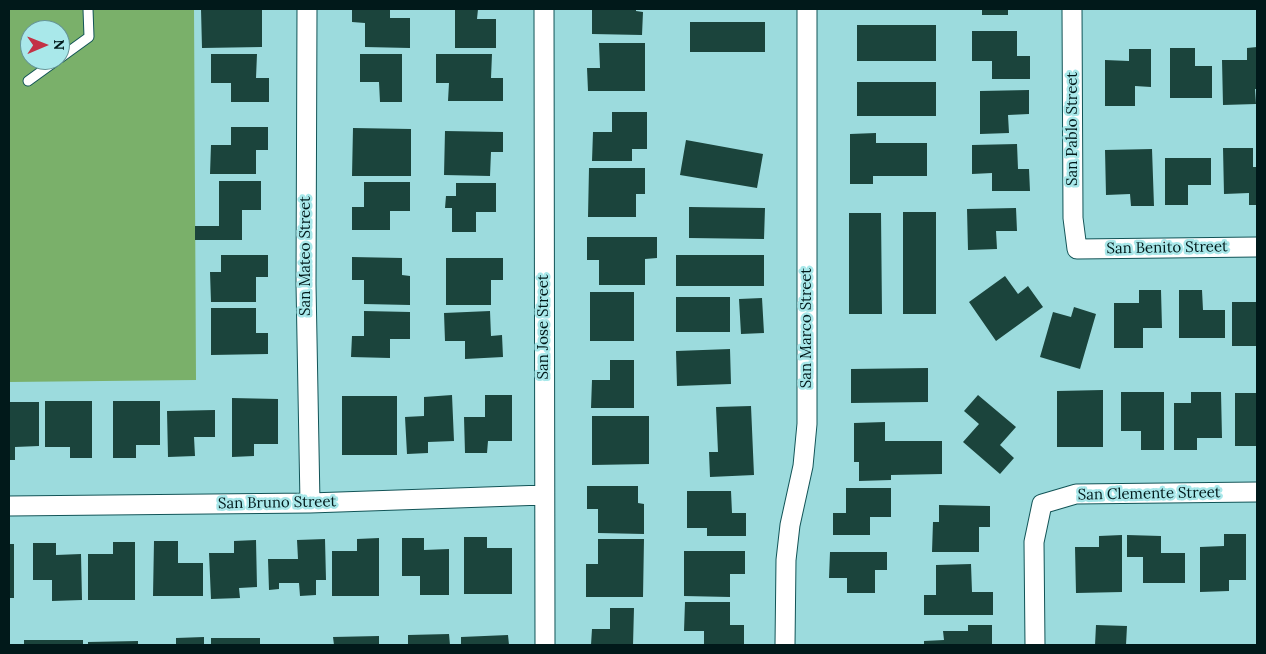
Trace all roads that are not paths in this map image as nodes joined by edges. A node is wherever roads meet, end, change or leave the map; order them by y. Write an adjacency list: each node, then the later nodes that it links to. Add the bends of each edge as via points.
1 (88, 9): 6 (lane, via 89,37)
2 (307, 9): 13 (street, San Mateo Street, via 306,284)
3 (544, 9): 12 (street, San Jose Street)
4 (807, 9): 16 (street, San Marco Street, via 807,424 786,560)
5 (1072, 9): 10 (street, San Pablo Street, via 1073,218)
6 (70, 51)
7 (44, 70): 8 (lane)
8 (28, 81)
9 (1257, 247): 10 (street, San Benito Street)
10 (1077, 249)
11 (1257, 492): 17 (street, San Clemente Street, via 1076,494 1042,504 1034,542)
12 (544, 495): 13 (street, San Bruno Street); 15 (street, San Jose Street)
13 (310, 503): 14 (street, San Bruno Street)
14 (9, 506)
15 (545, 645)
16 (785, 645)
17 (1035, 645)

